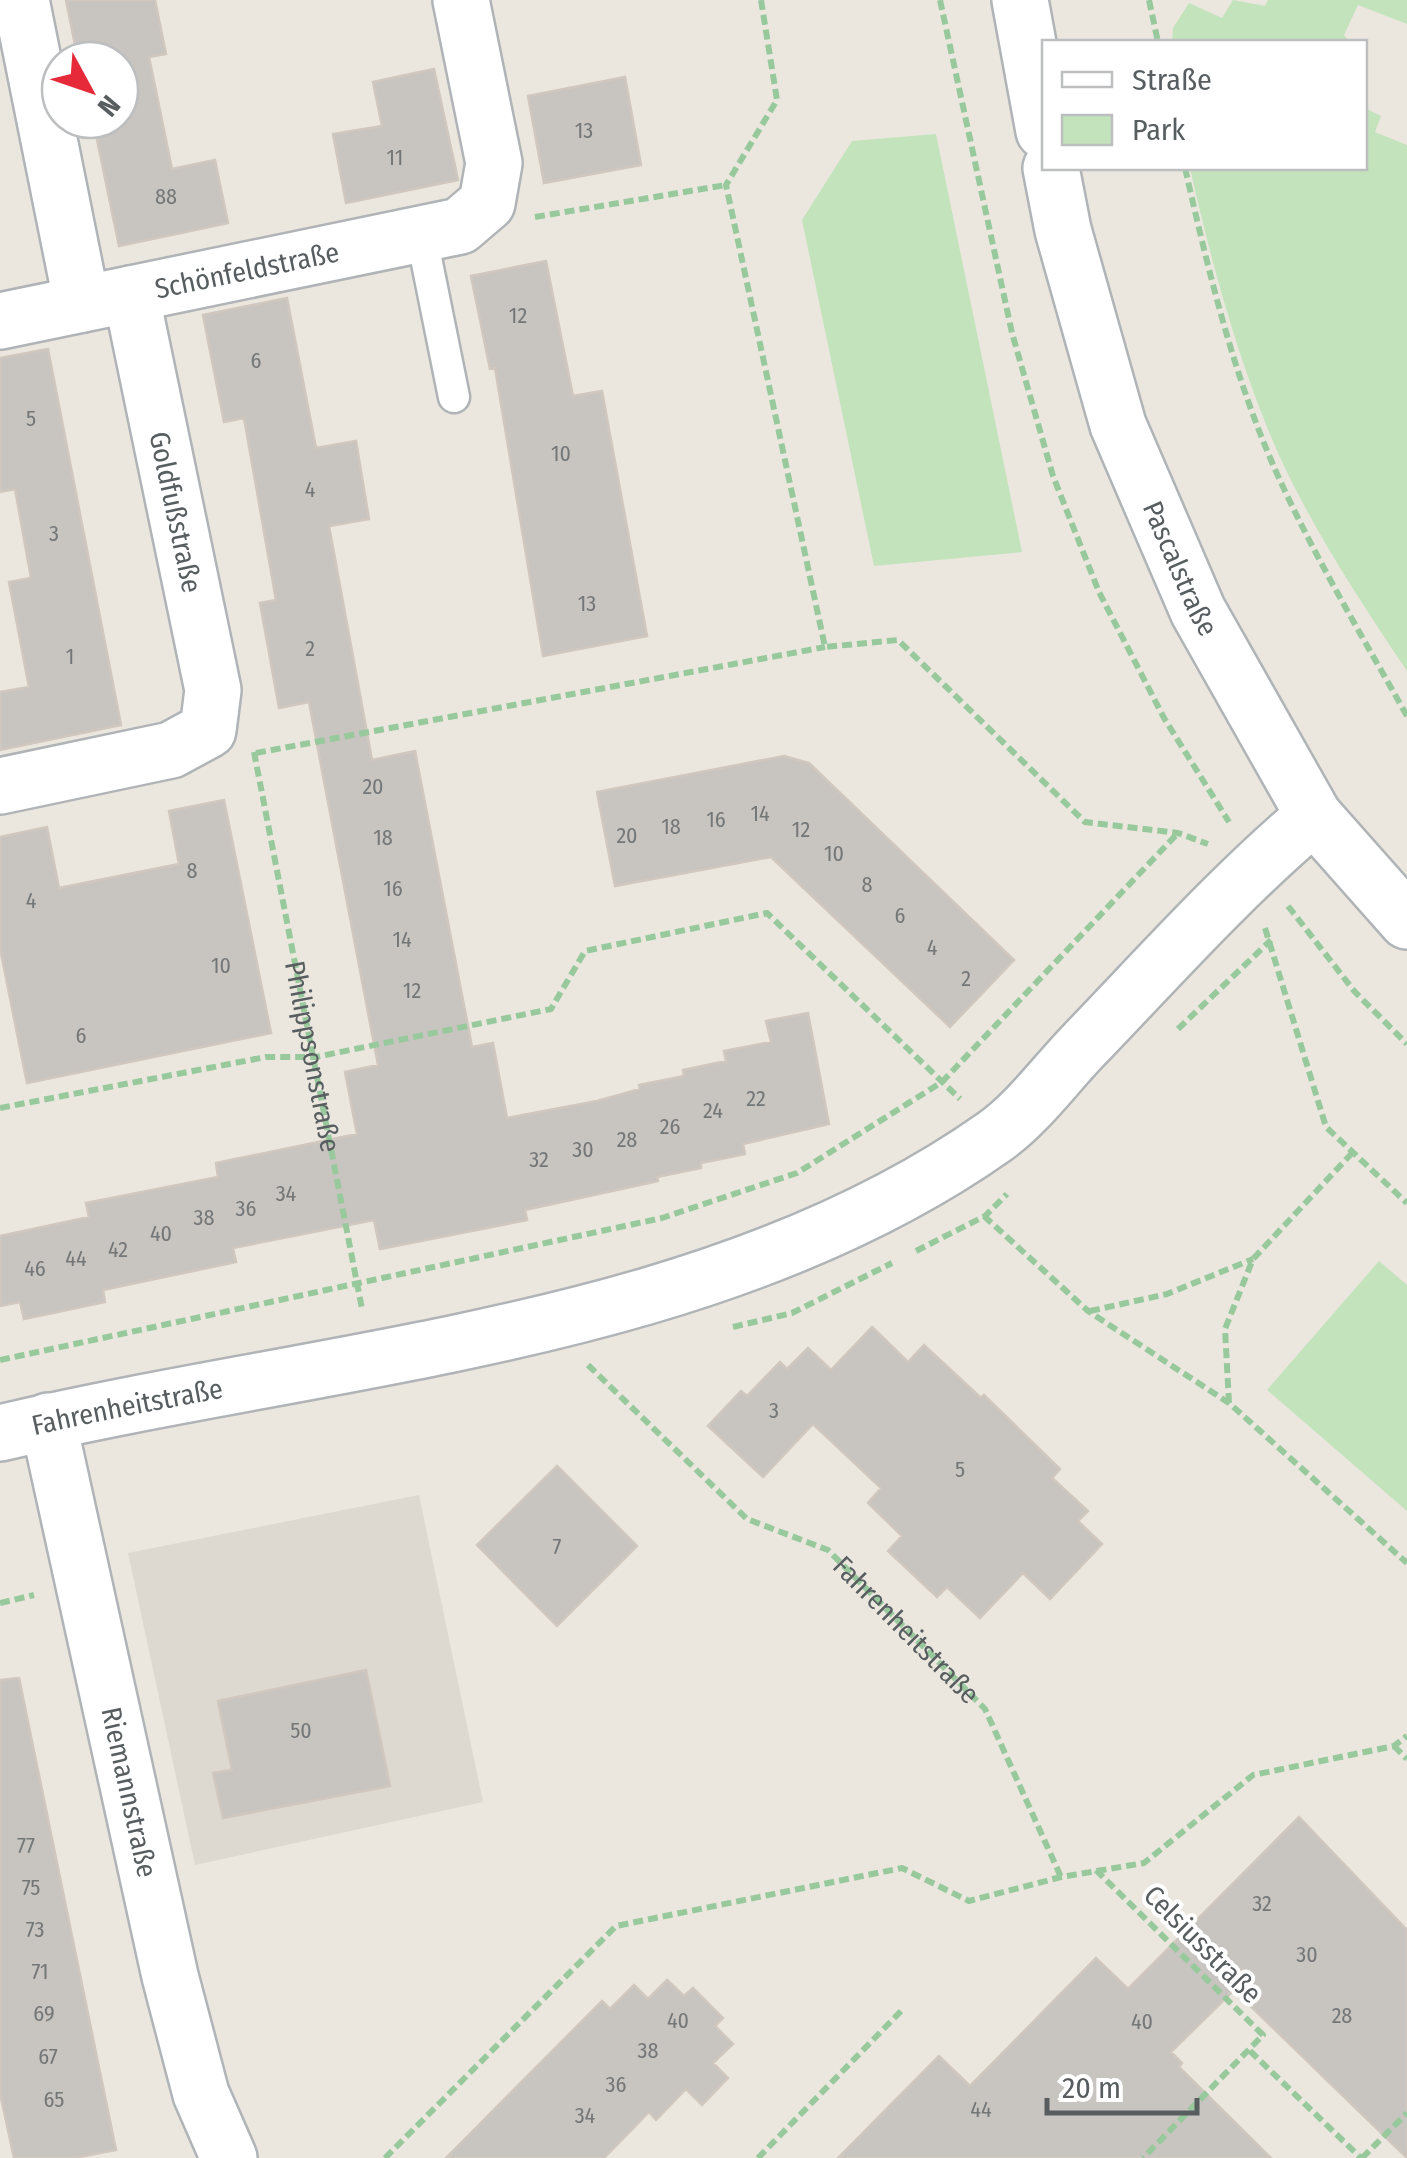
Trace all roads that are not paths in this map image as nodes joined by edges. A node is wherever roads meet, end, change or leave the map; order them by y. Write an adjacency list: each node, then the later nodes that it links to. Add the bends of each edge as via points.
1 (21, 0): 7 (street, Goldfußstraße)
2 (461, 0): 6 (street, Schönfeldstraße, via 494,164 487,203 460,226)
3 (1020, 0): 4 (street)
4 (1042, 120)
5 (1051, 170): 11 (street, Pascalstraße, via 1118,425 1198,611)
6 (421, 234): 7 (street, Schönfeldstraße); 9 (lane)
7 (106, 299): 8 (street, Schönfeldstraße); 10 (street, Goldfußstraße, via 213,690 208,730 170,750)
8 (0, 321)
9 (454, 397)
10 (0, 786)
11 (1314, 816): 12 (street, Pascalstraße); 13 (street, Fahrenheitstraße, via 1241,881 997,1135 814,1237 692,1283 550,1324)
12 (1407, 921)
13 (24, 1427): 14 (street, Riemannstraße, via 201,2094)
14 (229, 2158)

